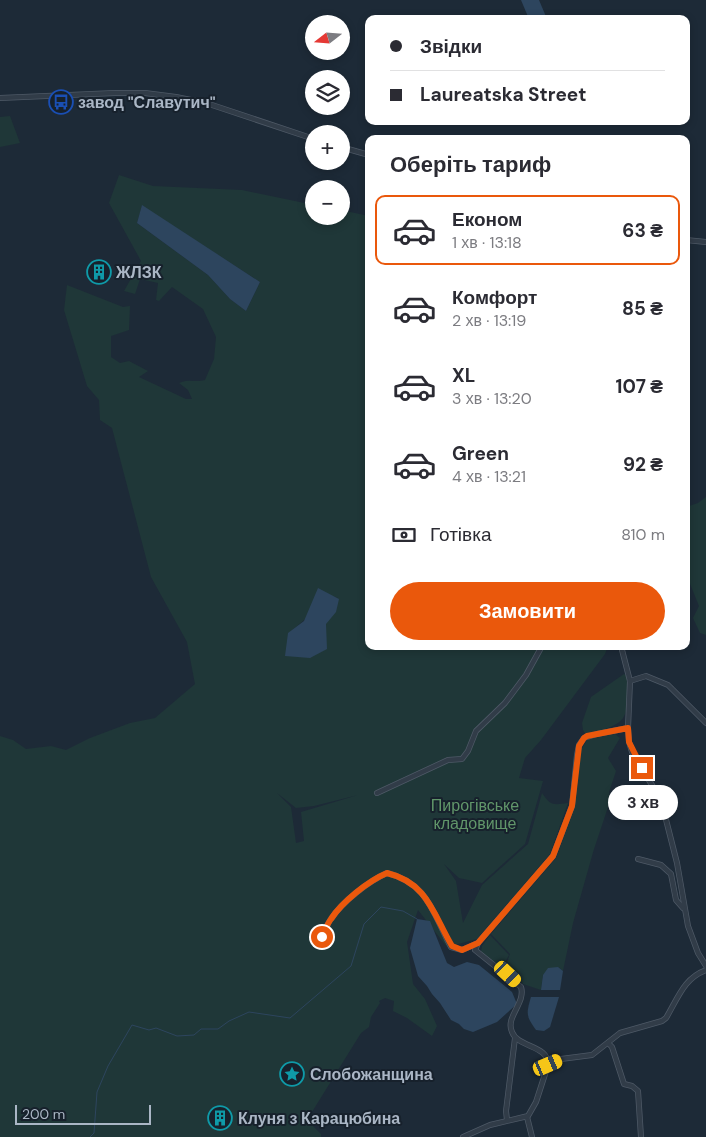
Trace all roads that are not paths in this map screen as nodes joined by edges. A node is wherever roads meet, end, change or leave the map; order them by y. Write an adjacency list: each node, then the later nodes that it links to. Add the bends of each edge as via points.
1 (0, 98): 2 (street, via 115,93 176,96)
2 (305, 136)
3 (350, 150): 4 (street)
4 (365, 154)
5 (690, 240): 6 (street)
6 (706, 242)
7 (540, 650): 12 (street, via 505,703 476,732 462,759 448,760)
8 (622, 650): 9 (street)
9 (630, 681): 10 (street, via 646,676 668,685); 11 (street)
10 (706, 723)
11 (628, 728): 14 (street, via 632,752 661,800 678,863); 16 (street, via 584,738 577,756 572,806 553,856)
12 (377, 793)
13 (638, 859): 14 (street, via 660,865 671,874 676,900)
14 (684, 909): 19 (street, via 698,953)
15 (322, 937): 17 (street, via 330,919 345,903 387,873 413,884 426,896 452,946 462,950)
16 (478, 943): 17 (street); 18 (street)
17 (468, 947): 18 (street)
18 (475, 950): 21 (street, via 521,987 523,993 511,1019 511,1031)
19 (706, 966)
20 (706, 970): 22 (street, via 689,980 662,1021 620,1033)
21 (516, 1038): 23 (street, via 544,1054); 25 (street, via 506,1111)
22 (608, 1043): 23 (street, via 592,1055 561,1059); 28 (street, via 624,1084 638,1091)
23 (548, 1065): 24 (street, via 536,1102)
24 (527, 1117): 25 (street); 27 (street)
25 (508, 1120): 26 (street)
26 (463, 1137)
27 (532, 1137)
28 (641, 1137)

